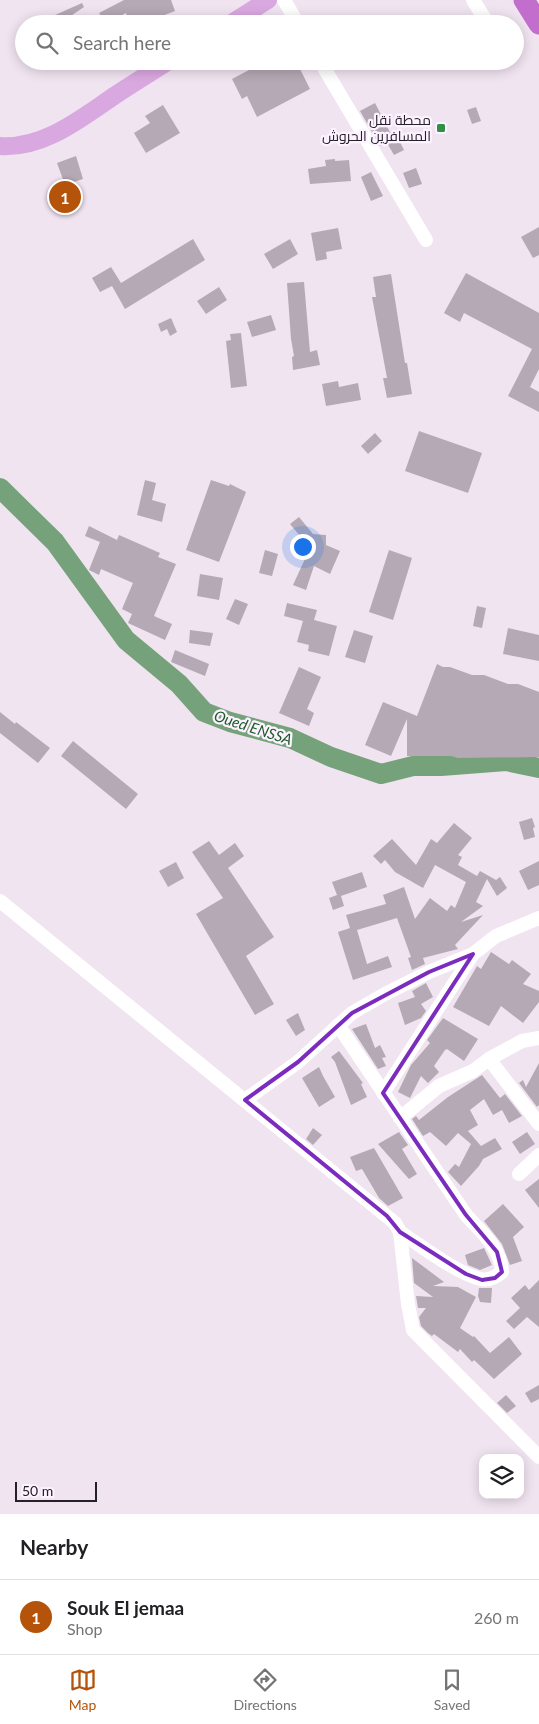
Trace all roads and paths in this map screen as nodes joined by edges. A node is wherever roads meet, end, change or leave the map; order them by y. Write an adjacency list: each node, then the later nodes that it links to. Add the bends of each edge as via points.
1 (268, 0): 5 (main road)
2 (284, 0): 6 (street)
3 (473, 0): 7 (street)
4 (524, 0): 8 (highway)
5 (244, 15)
6 (293, 15)
7 (482, 15)
8 (539, 24)
9 (155, 70): 11 (main road, via 73,123 40,140 13,147)
10 (325, 70): 12 (street)
11 (0, 146)
12 (426, 240)
13 (0, 901): 20 (street)
14 (539, 918): 15 (street, via 496,936)
15 (473, 954): 16 (street, via 384,994); 19 (street)
16 (338, 1025): 19 (street); 20 (street, via 298,1062)
17 (539, 1038): 18 (street, via 522,1041)
18 (489, 1059): 21 (street, via 473,1071 439,1086); 22 (street)
19 (384, 1093): 21 (street)
20 (245, 1100): 25 (street, via 387,1216)
21 (400, 1118): 25 (street, via 466,1215 497,1252 502,1272 494,1278 482,1280 466,1274)
22 (539, 1124)
23 (539, 1154): 24 (street)
24 (518, 1174)
25 (400, 1232): 26 (street, via 413,1330)
26 (539, 1457)

